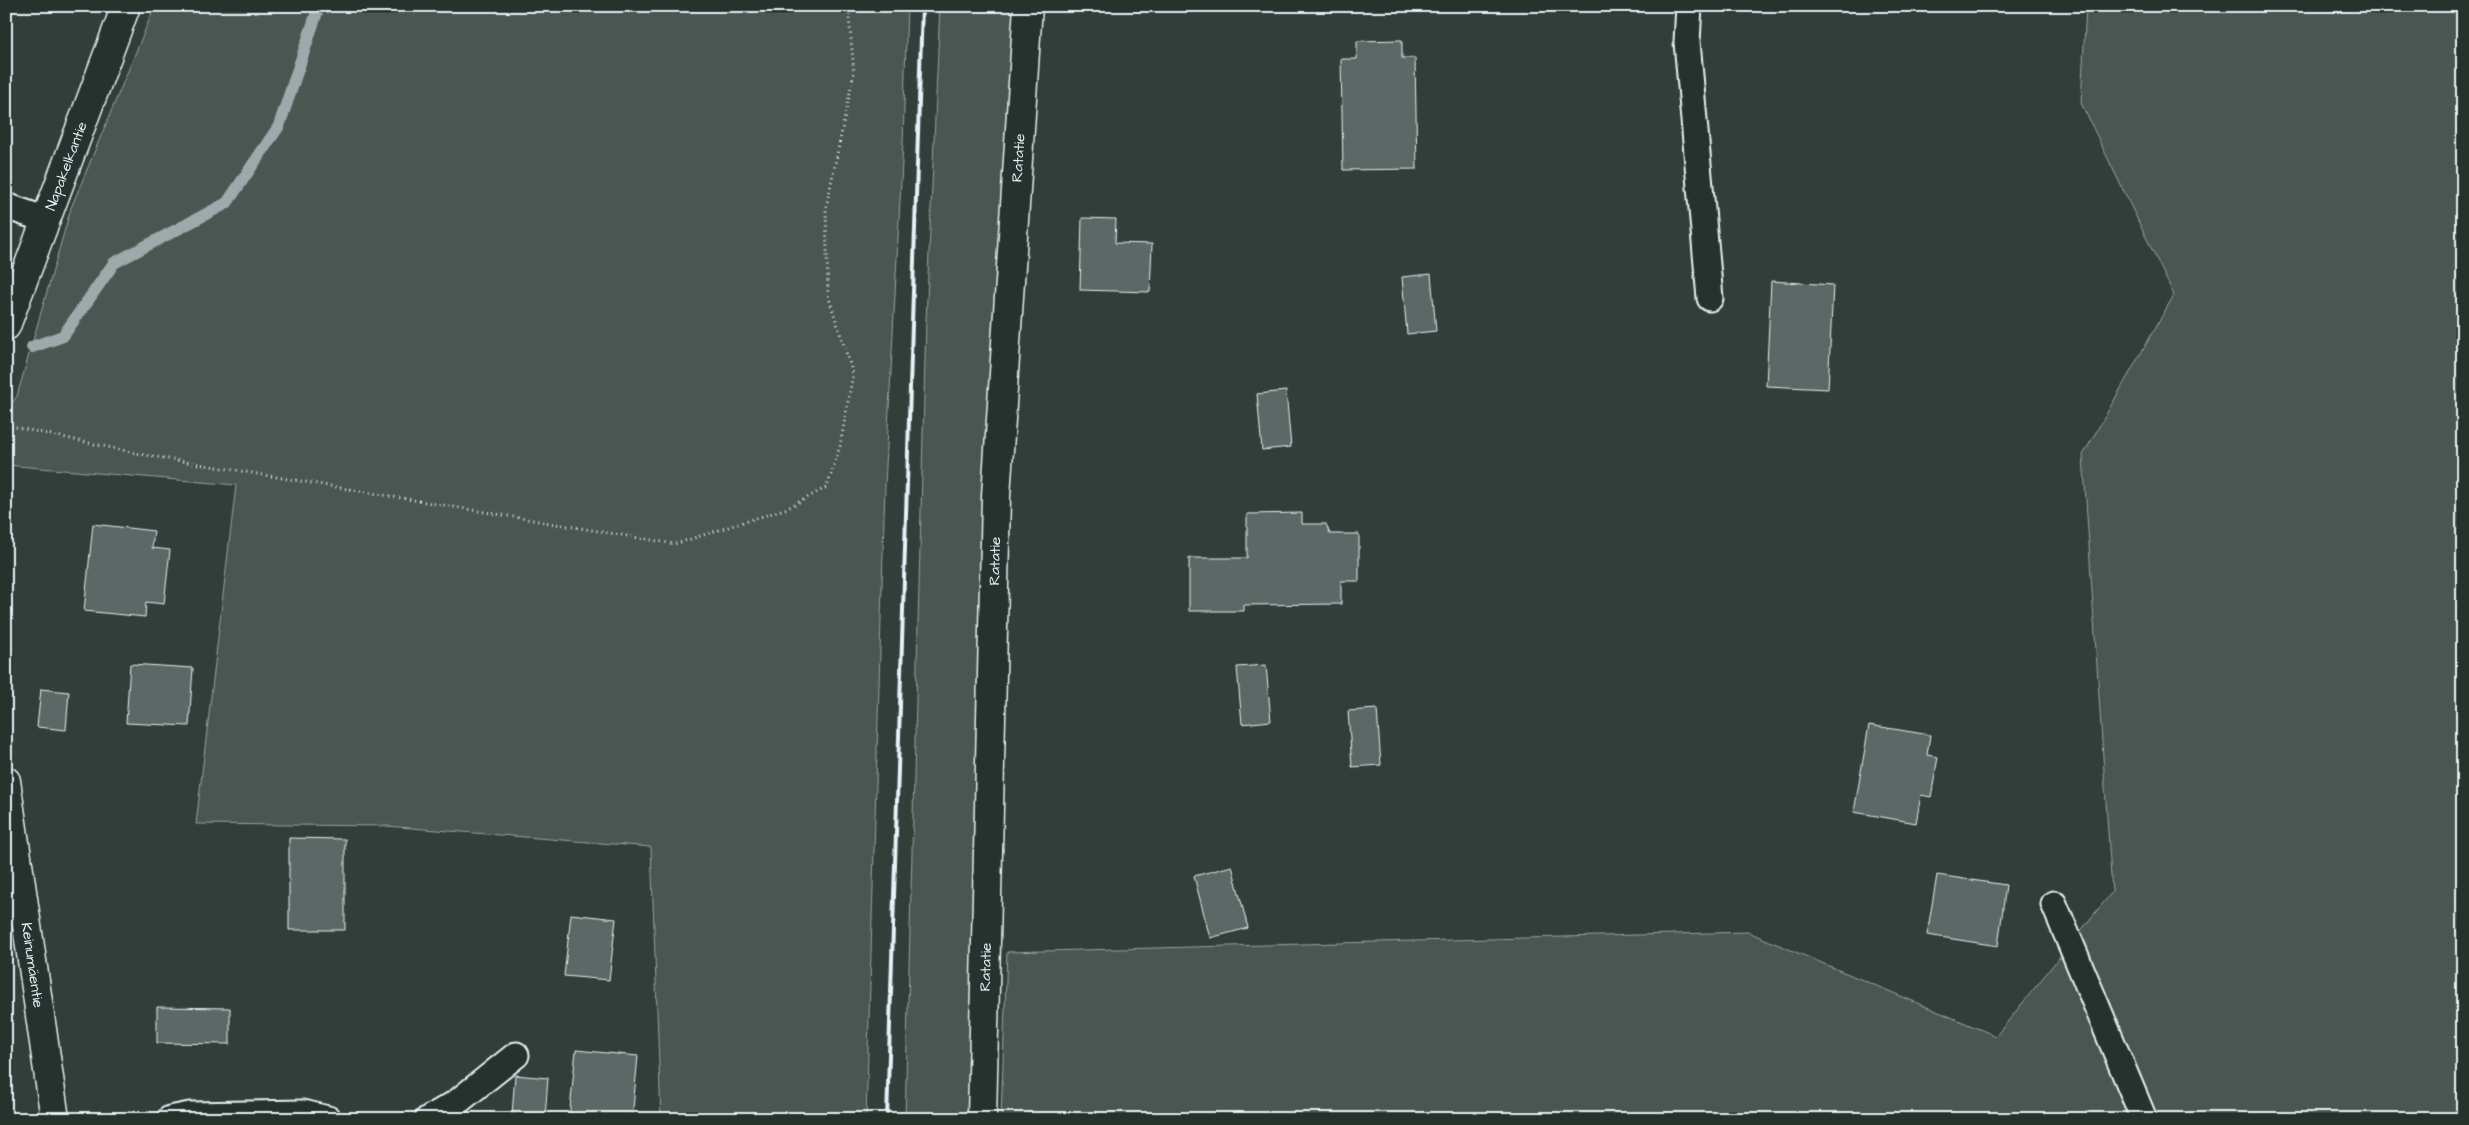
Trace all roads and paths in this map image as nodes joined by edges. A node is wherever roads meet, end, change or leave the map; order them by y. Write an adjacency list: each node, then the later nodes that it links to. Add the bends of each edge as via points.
1 (126, 6): 6 (street, Napakelkantie)
2 (848, 6): 9 (path, via 854,72 826,208 828,295 853,374 840,446 827,487 788,508 675,544 145,455)
3 (1028, 6): 17 (street, Ratatie, via 996,496)
4 (1689, 6): 7 (lane, via 1687,42)
5 (6, 206): 6 (lane)
6 (46, 220): 8 (street, Napakelkantie)
7 (1710, 298)
8 (6, 326)
9 (6, 425)
10 (6, 781): 13 (street, Keinumäentie)
11 (2054, 904): 18 (lane)
12 (516, 1056): 16 (lane, via 456,1103)
13 (55, 1119)
14 (170, 1119): 15 (lane, via 190,1115 303,1113)
15 (328, 1119)
16 (428, 1119)
17 (982, 1119)
18 (2144, 1119)

